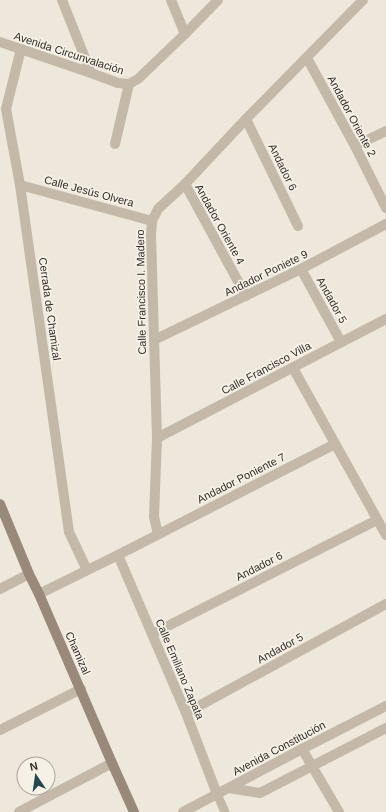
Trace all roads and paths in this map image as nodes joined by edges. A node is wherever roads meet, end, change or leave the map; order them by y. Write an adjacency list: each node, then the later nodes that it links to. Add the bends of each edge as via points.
1 (62, 0): 9 (street)
2 (171, 0): 5 (street)
3 (218, 0): 5 (street, Avenida Circunvalación)
4 (363, 0): 8 (street, Calle Francisco I. Madero)
5 (185, 34): 10 (street, Avenida Circunvalación)
6 (0, 42): 7 (street, Avenida Circunvalación)
7 (21, 49): 9 (street, Avenida Circunvalación); 15 (street, Cerrada de Chamizal, via 6,109)
8 (307, 58): 11 (street, Calle Francisco I. Madero); 14 (street, Andador Oriente 2)
9 (91, 73): 10 (street, Avenida Circunvalación, via 118,83)
10 (129, 84): 13 (street)
11 (246, 119): 16 (street, Calle Francisco I. Madero); 20 (street, Andador 6)
12 (386, 131): 14 (street)
13 (115, 144)
14 (355, 146): 17 (street, Andador Oriente 2)
15 (20, 184): 18 (street, Calle Jesús Olvera); 34 (street, Cerrada de Chamizal, via 69,532)
16 (185, 184): 18 (street, Calle Francisco I. Madero, via 158,209); 22 (street, Andador Oriente 4)
17 (386, 208)
18 (152, 221): 24 (street, Calle Francisco I. Madero)
19 (386, 224): 21 (street, Andador Poniete 9)
20 (298, 226)
21 (302, 269): 22 (street, Andador Poniete 9); 25 (street, Andador 5)
22 (246, 296): 24 (street, Andador Poniete 9)
23 (386, 319): 25 (street, Calle Francisco Villa)
24 (154, 340): 27 (street, Calle Francisco I. Madero)
25 (341, 342): 26 (street, Calle Francisco Villa)
26 (293, 368): 27 (street, Calle Francisco Villa); 28 (street)
27 (157, 438): 31 (street, Calle Francisco I. Madero, via 154,517)
28 (335, 444): 30 (street); 31 (street, Andador Poniente 7)
29 (0, 504): 35 (street, Chamizal)
30 (377, 520): 32 (street); 39 (street, Andador 6)
31 (158, 534): 33 (street)
32 (386, 535)
33 (118, 555): 34 (street); 39 (street, Calle Emiliano Zapata)
34 (87, 570): 37 (street)
35 (29, 574): 36 (street); 37 (street, Chamizal)
36 (0, 589)
37 (39, 594): 40 (street, Chamizal)
38 (386, 604): 42 (street, Andador 5)
39 (152, 634): 42 (street, Calle Emiliano Zapata)
40 (80, 689): 44 (street); 46 (street, Chamizal)
41 (386, 706): 45 (street, Avenida Constitución)
42 (186, 713): 49 (street, Calle Emiliano Zapata)
43 (386, 728): 47 (street)
44 (0, 730)
45 (302, 749): 47 (street); 48 (street, Avenida Constitución)
46 (112, 763): 50 (street); 51 (street, Chamizal)
47 (312, 766): 48 (street, via 260,793); 54 (street)
48 (229, 788): 49 (street, Avenida Constitución)
49 (217, 794): 52 (street, Avenida Constitución); 53 (lane)
50 (19, 812)
51 (134, 812)
52 (183, 812)
53 (225, 812)
54 (339, 812)

